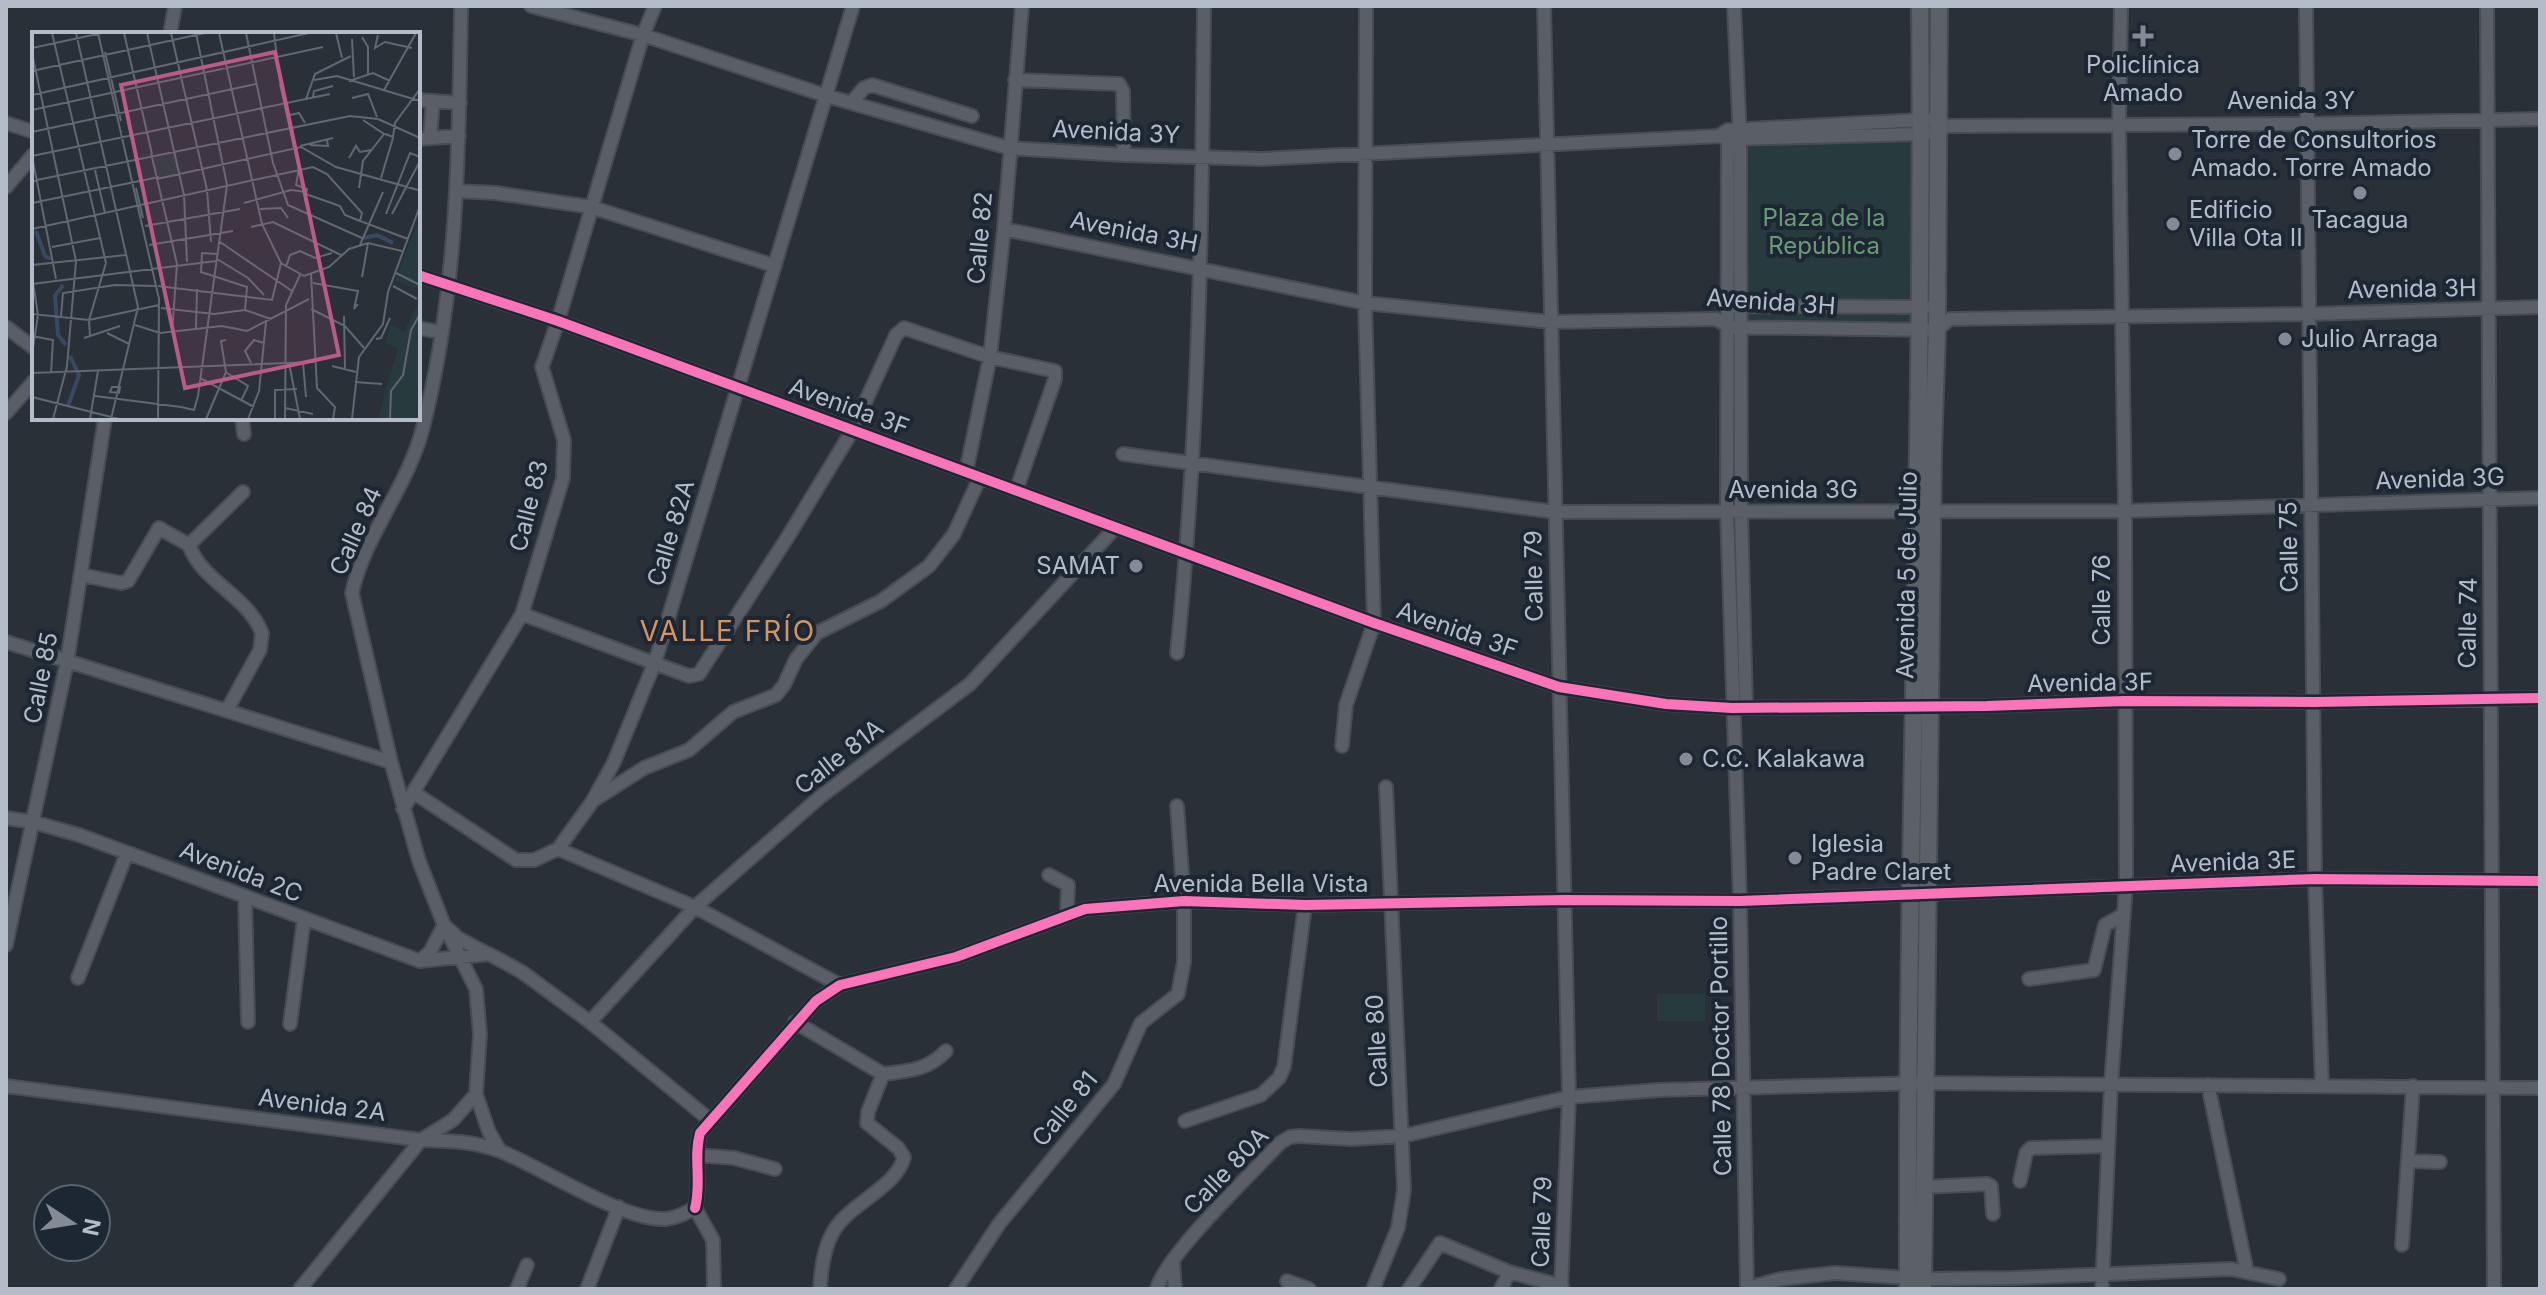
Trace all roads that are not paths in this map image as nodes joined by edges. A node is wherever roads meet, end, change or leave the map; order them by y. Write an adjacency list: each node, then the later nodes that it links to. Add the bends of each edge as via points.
1 (175, 6): 16 (street)
2 (461, 6): 22 (street, Calle 84)
3 (531, 6): 17 (street, Avenida 3Y)
4 (655, 6): 17 (street, Calle 83)
5 (853, 6): 19 (street, Calle 82A)
6 (1022, 6): 18 (street, Calle 82)
7 (1204, 6): 40 (street)
8 (1366, 6): 37 (street)
9 (1544, 6): 35 (street, Calle 79)
10 (1734, 6): 32 (street, Calle 78 Doctor Portillo)
11 (1920, 6): 30 (main road, Avenida 5 de Julio)
12 (1939, 6): 30 (main road, Avenida 5 de Julio)
13 (2121, 6): 28 (street, Calle 76)
14 (2306, 6): 29 (street, Calle 75)
15 (2487, 6): 26 (street, Calle 74)
16 (170, 32)
17 (643, 35): 19 (street, Avenida 3Y); 43 (street, Calle 83)
18 (1015, 80): 36 (street, Calle 82); 38 (street, via 1119,84)
19 (827, 96): 23 (street, Avenida 3Y); 45 (street, Calle 82A)
20 (420, 100): 21 (street)
21 (433, 101): 22 (street); 34 (street)
22 (460, 103): 33 (street, Calle 84)
23 (851, 103): 24 (street, via 872,85); 36 (street, Avenida 3Y)
24 (972, 116)
25 (2540, 119): 26 (street, Avenida 3Y)
26 (2487, 120): 29 (street, Avenida 3Y); 53 (street, Calle 74)
27 (6, 123): 31 (street)
28 (2119, 123): 29 (street, Avenida 3Y); 30 (street, Avenida 3Y); 55 (street, Calle 76)
29 (2305, 124): 54 (street, Calle 75)
30 (1932, 126): 32 (street, Avenida 3Y); 51 (main road, Avenida 5 de Julio)
31 (32, 131)
32 (1731, 135): 35 (street, Avenida 3Y); 50 (street, Calle 78 Doctor Portillo)
33 (459, 136): 34 (street); 42 (street, Calle 84)
34 (424, 138)
35 (1548, 146): 37 (street, Avenida 3Y); 59 (street, Calle 79)
36 (1009, 148): 38 (street, Avenida 3Y); 44 (street, Calle 82)
37 (1364, 154): 40 (street, Avenida 3Y); 49 (street)
38 (1124, 155): 40 (street, Avenida 3Y)
39 (32, 156): 41 (street)
40 (1203, 158): 46 (street)
41 (6, 187)
42 (457, 191): 43 (street); 48 (street, Calle 84)
43 (591, 207): 45 (street); 58 (street, Calle 83)
44 (1004, 229): 46 (street, Avenida 3H); 67 (street, Calle 82)
45 (775, 266): 69 (street, Calle 82A)
46 (1200, 267): 49 (street, Avenida 3H); 76 (street)
47 (420, 276): 48 (street, Avenida 3F)
48 (448, 286): 58 (street, Avenida 3F); 64 (street, Calle 84)
49 (1365, 303): 59 (street, Avenida 3H); 79 (street)
50 (1735, 306): 51 (street); 56 (street); 60 (street, Calle 78 Doctor Portillo)
51 (1929, 307): 57 (street); 62 (main road, Avenida 5 de Julio); 63 (main road, Avenida 5 de Julio)
52 (2540, 307): 53 (street, Avenida 3H)
53 (2487, 310): 54 (street, Avenida 3H); 82 (street, Calle 74)
54 (2310, 314): 55 (street, Avenida 3H); 84 (street, Calle 75)
55 (2122, 317): 57 (street, Avenida 3H); 85 (street, Calle 76)
56 (1716, 319): 59 (street, Avenida 3H); 60 (street, Avenida 3H)
57 (1950, 319): 62 (street)
58 (558, 321): 69 (street, Avenida 3F); 93 (street, Calle 83, via 542,367 564,440 563,478)
59 (1551, 322): 86 (street, Calle 79)
60 (1735, 327): 63 (street, Avenida 3H); 87 (street, Calle 78 Doctor Portillo)
61 (420, 328): 64 (street)
62 (1937, 330): 63 (street, Avenida 3H); 88 (main road, Avenida 5 de Julio)
63 (1920, 331): 88 (main road, Avenida 5 de Julio)
64 (440, 332): 109 (street, Calle 84, via 415,452 352,593)
65 (9, 333): 66 (street)
66 (32, 347)
67 (990, 357): 73 (street, via 904,328); 77 (street, Calle 82); 80 (street, via 1052,369 1056,375)
68 (32, 383): 70 (street)
69 (738, 388): 73 (street, Avenida 3F); 98 (street, Calle 82A)
70 (6, 413)
71 (105, 420): 92 (street, Calle 85)
72 (242, 420): 74 (street)
73 (852, 431): 77 (street, Avenida 3F); 98 (street, via 699,674 689,676)
74 (244, 434)
75 (1123, 454): 76 (street, Avenida 3G)
76 (1193, 463): 79 (street, Avenida 3G); 91 (street)
77 (966, 472): 78 (street, Avenida 3F)
78 (980, 477): 80 (street, Avenida 3F); 112 (street, via 954,534 929,566 881,601 817,633 776,695 733,712 689,750 644,768)
79 (1370, 485): 86 (street, Avenida 3G); 94 (street)
80 (1016, 491): 89 (street, Avenida 3F)
81 (243, 492): 90 (street)
82 (2491, 497): 83 (street, Avenida 3G); 84 (street, Avenida 3G); 101 (street, Calle 74)
83 (2540, 498)
84 (2310, 506): 85 (street, Avenida 3G); 103 (street, Calle 75)
85 (2125, 511): 88 (street, Avenida 3G); 102 (street, Calle 76)
86 (1555, 512): 87 (street, Avenida 3G); 99 (street, Calle 79)
87 (1734, 512): 88 (street, Avenida 3G); 105 (street, Calle 78 Doctor Portillo); 106 (street, Calle 78 Doctor Portillo)
88 (1925, 512): 104 (main road, Avenida 5 de Julio)
89 (1115, 528): 91 (street, Avenida 3F); 132 (street, Calle 81A, via 970,684 820,797)
90 (189, 545): 92 (street, via 159,528 128,581); 107 (street, via 195,562 242,603 262,633 260,650)
91 (1187, 552): 94 (street, Avenida 3F); 96 (street)
92 (82, 575): 97 (street, Calle 85)
93 (522, 614): 98 (street); 111 (street, Calle 83)
94 (1374, 623): 99 (street, Avenida 3F); 108 (street, via 1346,705)
95 (6, 642): 97 (street)
96 (1177, 653)
97 (67, 662): 107 (street); 116 (street, Calle 85)
98 (655, 662): 112 (street, Calle 82A)
99 (1559, 687): 105 (street, Avenida 3F); 127 (street, Calle 79)
100 (2540, 698): 101 (street, Avenida 3F)
101 (2489, 699): 103 (street, Avenida 3F); 121 (street, Calle 74)
102 (2124, 701): 103 (street, Avenida 3F); 104 (street, Avenida 3F); 124 (street, Calle 76)
103 (2315, 702): 120 (street, Calle 75)
104 (1921, 707): 106 (street, Avenida 3F); 125 (main road, Avenida 5 de Julio)
105 (1732, 708): 106 (street, Avenida 3F); 129 (street, Calle 78 Doctor Portillo)
106 (1746, 708)
107 (227, 710): 109 (street)
108 (1342, 746)
109 (391, 762): 114 (street, Calle 84)
110 (1386, 787): 130 (street, Calle 80)
111 (413, 792): 114 (street, Calle 83); 117 (street, via 516,860 534,860)
112 (592, 802): 117 (street, Calle 82A)
113 (1177, 806): 128 (street, Calle 81)
114 (403, 809): 136 (street, Calle 84)
115 (6, 818): 116 (street, Avenida 2C)
116 (33, 822): 118 (street, Avenida 2C); 123 (street, Calle 85)
117 (558, 849): 132 (street)
118 (127, 853): 126 (street, Avenida 2C); 141 (street)
119 (1049, 875): 133 (street, via 1068,885)
120 (2315, 879): 121 (street, Avenida 3E); 124 (street, Avenida 3E); 154 (street, Calle 75)
121 (2492, 881): 122 (street, Avenida 3E); 156 (street, Calle 74)
122 (2540, 881)
123 (13, 882): 137 (street, Calle 85)
124 (2126, 885): 125 (street, Avenida 3E); 134 (street, Calle 76)
125 (1920, 894): 129 (street, Avenida Bella Vista); 150 (main road, Avenida 5 de Julio)
126 (245, 896): 135 (street, Avenida 2C); 144 (street)
127 (1564, 900): 129 (street, Avenida Bella Vista); 130 (street, Avenida Bella Vista); 160 (street, Calle 79)
128 (1184, 901): 131 (street, Avenida Bella Vista); 133 (street, Avenida Bella Vista); 192 (street, Calle 81, via 1178,994 1141,1023 1114,1084 999,1224)
129 (1740, 901): 157 (street, Calle 78 Doctor Portillo)
130 (1392, 903): 131 (street, Avenida Bella Vista); 163 (street, Calle 80)
131 (1305, 905): 162 (street, via 1279,1078 1261,1095)
132 (695, 907): 143 (street); 145 (street, Calle 81A)
133 (1067, 914): 143 (street, Avenida Bella Vista, via 956,957)
134 (2123, 915): 142 (street, via 2105,925 2094,970); 151 (street, Calle 76)
135 (304, 919): 140 (street, Avenida 2C); 147 (street)
136 (444, 925): 138 (street); 139 (street, Calle 84); 140 (street)
137 (6, 945)
138 (489, 954): 139 (street, Avenida 2C); 145 (street)
139 (461, 957): 140 (street, Avenida 2C); 159 (street, Calle 84, via 479,1003)
140 (420, 961)
141 (78, 978)
142 (2029, 979)
143 (840, 985): 146 (street, Avenida Bella Vista)
144 (248, 1022)
145 (590, 1022): 161 (street)
146 (795, 1022): 149 (street); 161 (street, Avenida Bella Vista)
147 (290, 1024)
148 (946, 1051): 149 (street, via 926,1067)
149 (883, 1074): 191 (street, via 867,1123 898,1148 904,1157 902,1167 846,1214 831,1234)
150 (1916, 1084): 151 (street, Calle 80A); 157 (street, Calle 80A); 172 (main road, Avenida 5 de Julio); 184 (main road, Avenida 5 de Julio)
151 (2111, 1084): 152 (street, Calle 80A); 165 (street, Calle 76)
152 (2208, 1085): 154 (street, Calle 80A); 180 (street)
153 (6, 1086): 164 (street, Avenida 2A)
154 (2322, 1086): 155 (street, Calle 80A)
155 (2413, 1086): 156 (street, Calle 80A); 168 (street)
156 (2493, 1086): 158 (street, Calle 80A); 201 (street, Calle 74)
157 (1744, 1088): 160 (street, Calle 80A); 199 (street, Calle 78 Doctor Portillo)
158 (2540, 1088)
159 (476, 1094): 164 (street, via 453,1120); 166 (street, Calle 84)
160 (1569, 1097): 163 (street, Calle 80A); 186 (street, Calle 79)
161 (710, 1120): 167 (street, Avenida Bella Vista, via 700,1133)
162 (1185, 1121)
163 (1403, 1136): 177 (street, Calle 80A, via 1290,1137); 196 (street, Calle 80, via 1402,1210)
164 (421, 1140): 166 (street, Avenida 2A, via 459,1141); 187 (street)
165 (2108, 1146): 171 (street, via 2031,1148); 181 (street, Calle 76)
166 (500, 1151): 173 (street, Avenida 2A)
167 (697, 1155): 170 (street); 174 (street, Avenida Bella Vista, via 700,1183)
168 (2408, 1161): 169 (street); 176 (street)
169 (2440, 1162)
170 (775, 1169)
171 (2020, 1181)
172 (1923, 1187): 175 (street, via 1987,1184); 184 (main road, Avenida 5 de Julio)
173 (619, 1207): 174 (street, Avenida 2A, via 669,1219); 189 (street)
174 (695, 1208): 190 (street, via 713,1240)
175 (1993, 1214)
176 (2402, 1245)
177 (1173, 1262): 193 (street, Calle 80A); 194 (street)
178 (527, 1265): 188 (street)
179 (1509, 1272): 186 (street); 197 (street, via 1440,1243); 198 (street)
180 (2247, 1272): 181 (street); 182 (street)
181 (2101, 1273): 185 (street); 200 (street, Calle 76)
182 (2279, 1279)
183 (1287, 1281): 195 (street)
184 (1915, 1283): 185 (street); 199 (street, via 1835,1273)
185 (2014, 1284)
186 (1562, 1288)
187 (300, 1289)
188 (517, 1289)
189 (587, 1289)
190 (714, 1289)
191 (820, 1289)
192 (956, 1289)
193 (1157, 1289)
194 (1175, 1289)
195 (1309, 1289)
196 (1373, 1289)
197 (1409, 1289)
198 (1501, 1289)
199 (1747, 1289)
200 (2102, 1289)
201 (2494, 1289)

